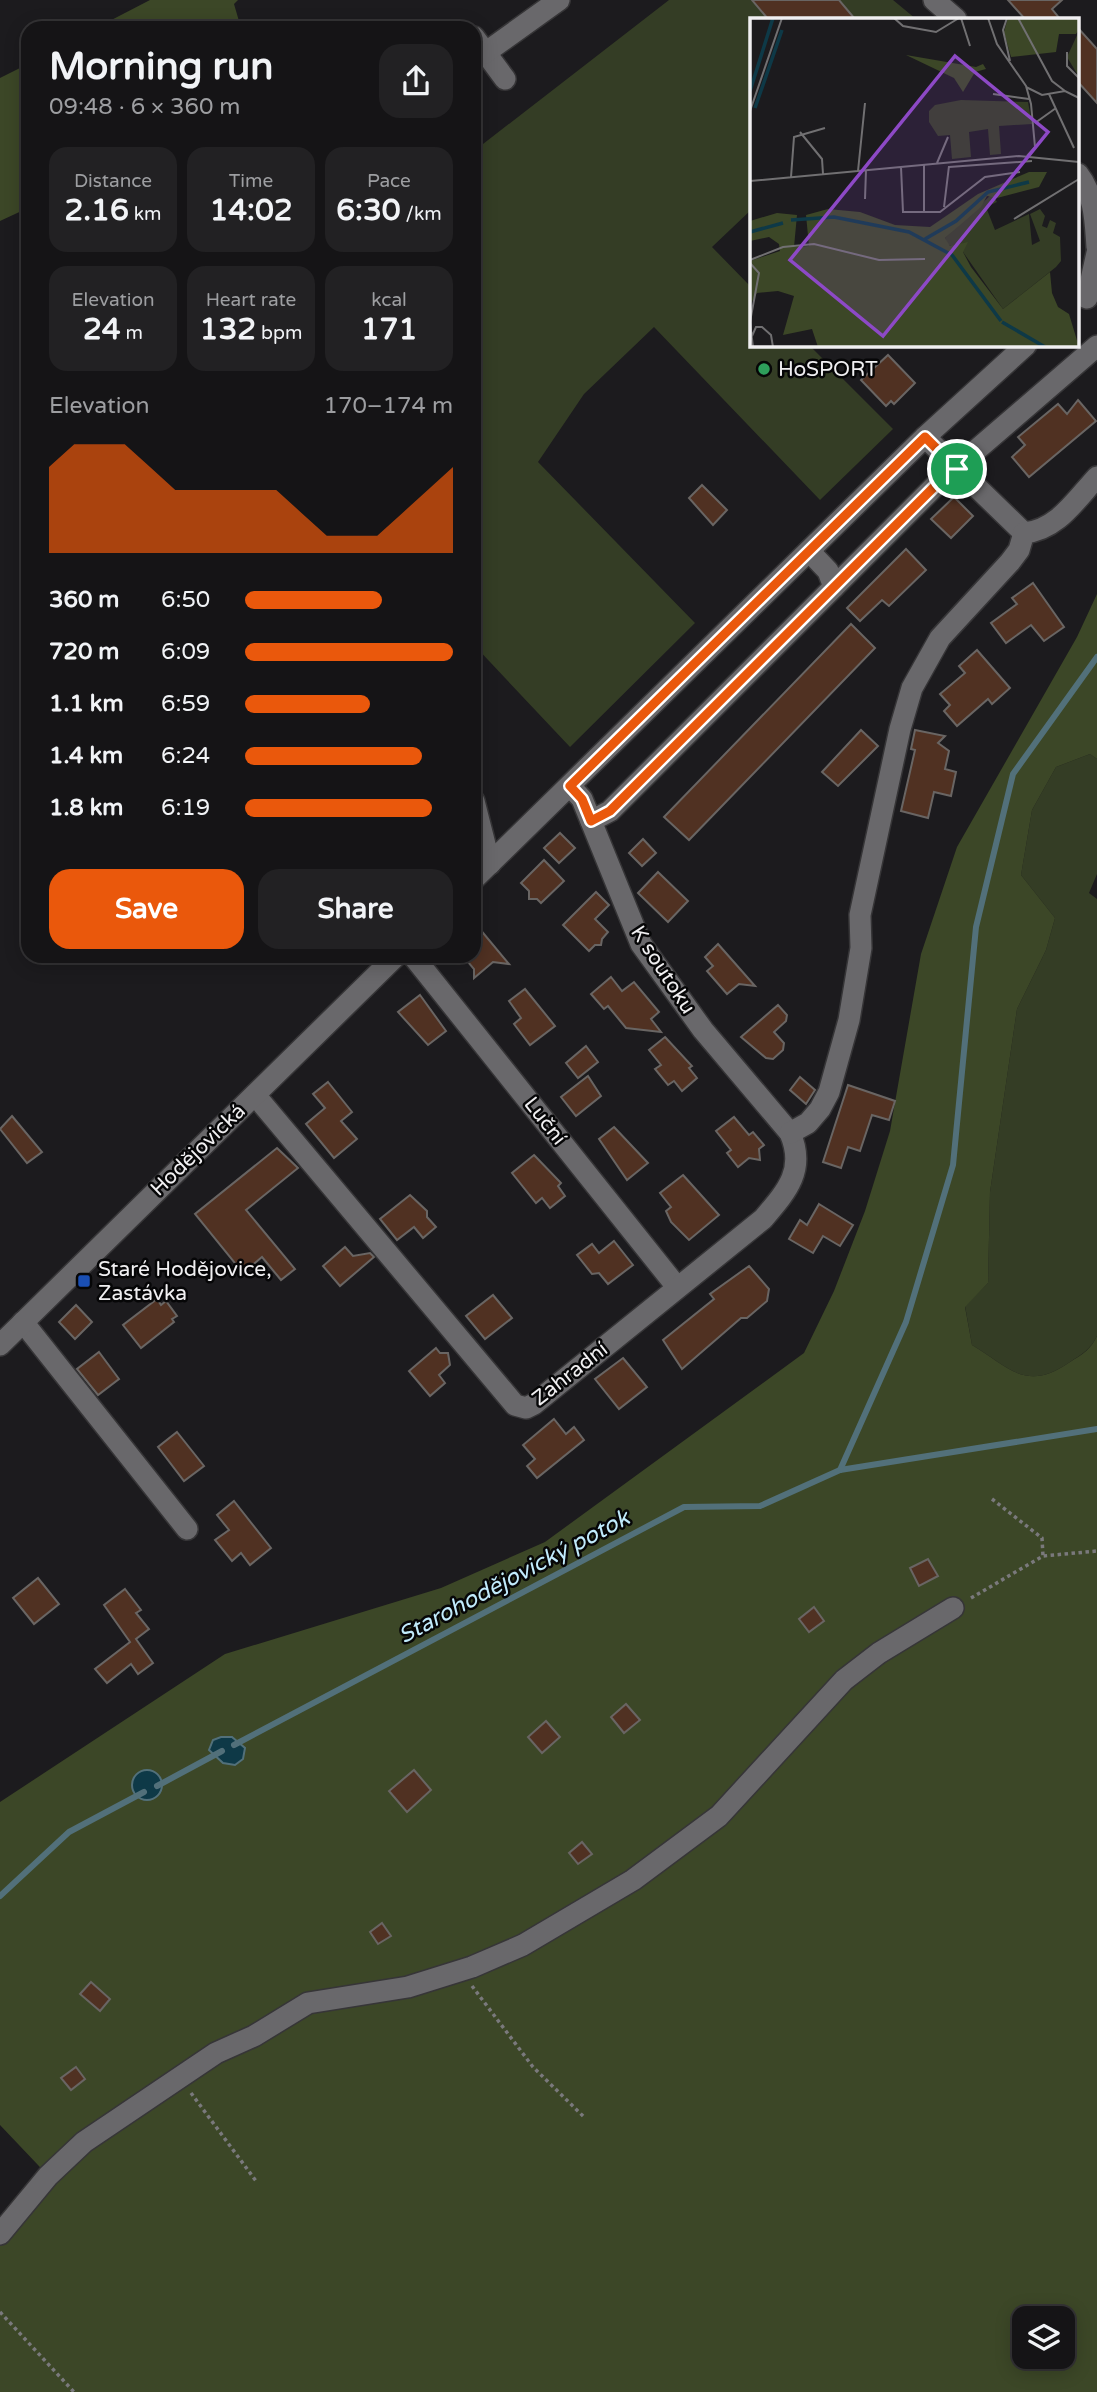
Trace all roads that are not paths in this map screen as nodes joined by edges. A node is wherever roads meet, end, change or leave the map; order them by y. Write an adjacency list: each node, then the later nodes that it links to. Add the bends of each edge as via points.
1 (559, 0): 4 (street)
2 (934, 0): 3 (street)
3 (953, 11)
4 (481, 33)
5 (481, 47): 6 (street)
6 (505, 79)
7 (1088, 184): 8 (street)
8 (1097, 247)
9 (1097, 253): 10 (street)
10 (1087, 298)
11 (1025, 346): 13 (street)
12 (1097, 346): 14 (street)
13 (925, 437): 14 (street); 17 (street)
14 (957, 469): 16 (street); 18 (street)
15 (1097, 477): 16 (street, via 1053,526)
16 (1024, 533): 27 (street, via 1010,562 940,638 912,688 860,915 861,948 849,1020 829,1092 808,1123)
17 (809, 551): 18 (street, via 828,571); 19 (street)
18 (834, 587): 20 (street, via 610,811)
19 (570, 786): 20 (street, K soutoku, via 582,799); 22 (street)
20 (591, 821): 27 (street, K soutoku, via 641,944 703,1030)
21 (481, 829): 22 (street)
22 (490, 864): 23 (street)
23 (481, 872)
24 (389, 963): 26 (street, Hodějovická)
25 (419, 963): 28 (street, Luční)
26 (255, 1095): 28 (street, Zahradní, via 515,1405 526,1408 534,1404); 29 (street, Hodějovická)
27 (790, 1133): 28 (street, Zahradní, via 798,1163 789,1189 764,1219)
28 (677, 1287)
29 (23, 1322): 30 (street, Hodějovická); 31 (street)
30 (0, 1345)
31 (187, 1529)
32 (953, 1608): 33 (street, via 844,1680 719,1816 633,1880 523,1945 408,1987 308,2003 216,2053 84,2142 48,2176)
33 (0, 2234)

